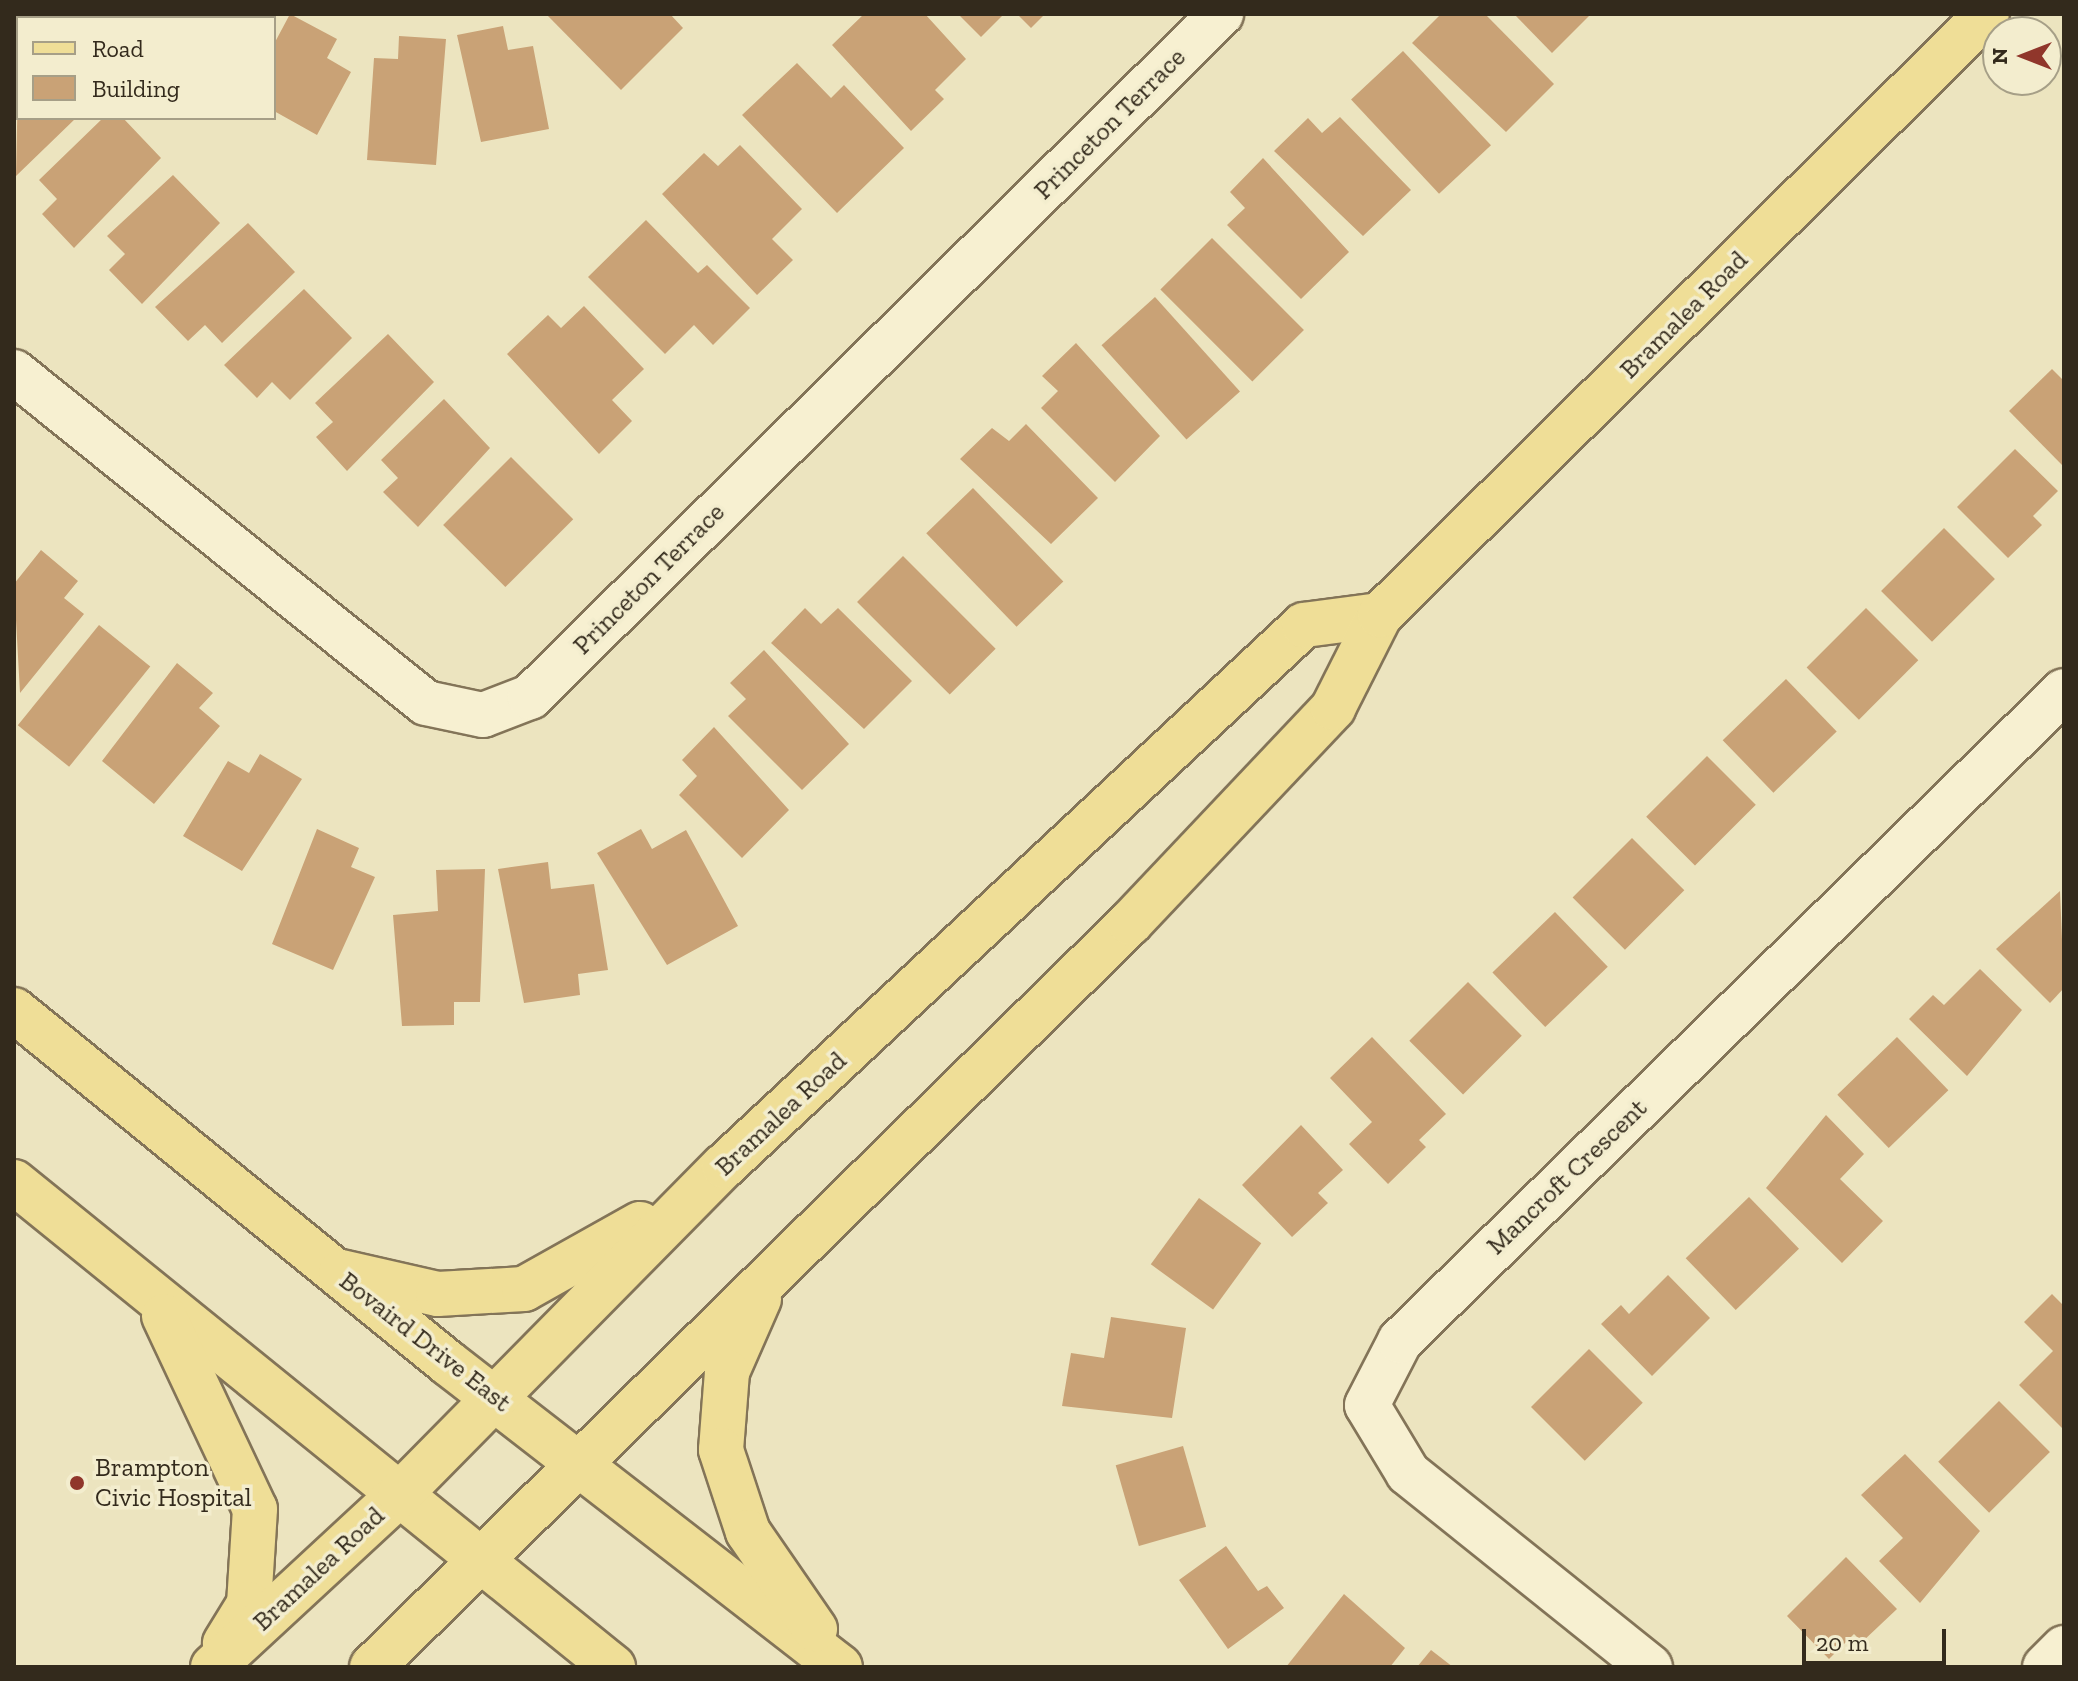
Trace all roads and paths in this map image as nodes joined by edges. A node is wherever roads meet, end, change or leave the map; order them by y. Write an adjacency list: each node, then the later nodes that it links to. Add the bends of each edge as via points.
1 (1221, 14): 3 (street, Princeton Terrace, via 530,697 483,715 426,703)
2 (1987, 14): 4 (main road, Bramalea Road)
3 (14, 372)
4 (1380, 615): 7 (main road, Bramalea Road, via 1304,625); 10 (main road, Bramalea Road, via 1333,708 1130,923)
5 (2064, 691): 21 (street, Mancroft Crescent, via 1400,1341 1367,1405 1408,1473)
6 (14, 1010): 9 (main road, Bovaird Drive East)
7 (724, 1166): 9 (main road, via 596,1255 524,1289 438,1294); 12 (main road, Bramalea Road)
8 (14, 1182): 11 (main road)
9 (332, 1270): 12 (main road, Bovaird Drive East)
10 (767, 1281): 13 (main road, Bramalea Road); 20 (main road, via 727,1372 719,1427 726,1482 748,1532)
11 (159, 1307): 14 (main road); 17 (main road, via 255,1509 249,1604)
12 (496, 1397): 13 (main road, Bovaird Drive East); 14 (main road, Bramalea Road)
13 (580, 1462): 15 (main road, Bramalea Road); 20 (main road, Bovaird Drive East)
14 (400, 1494): 15 (main road); 17 (main road, Bramalea Road)
15 (480, 1561): 18 (main road, Bramalea Road); 19 (main road)
16 (2064, 1648): 22 (street)
17 (212, 1667)
18 (372, 1667)
19 (613, 1667)
20 (841, 1667)
21 (1650, 1667)
22 (2045, 1667)

